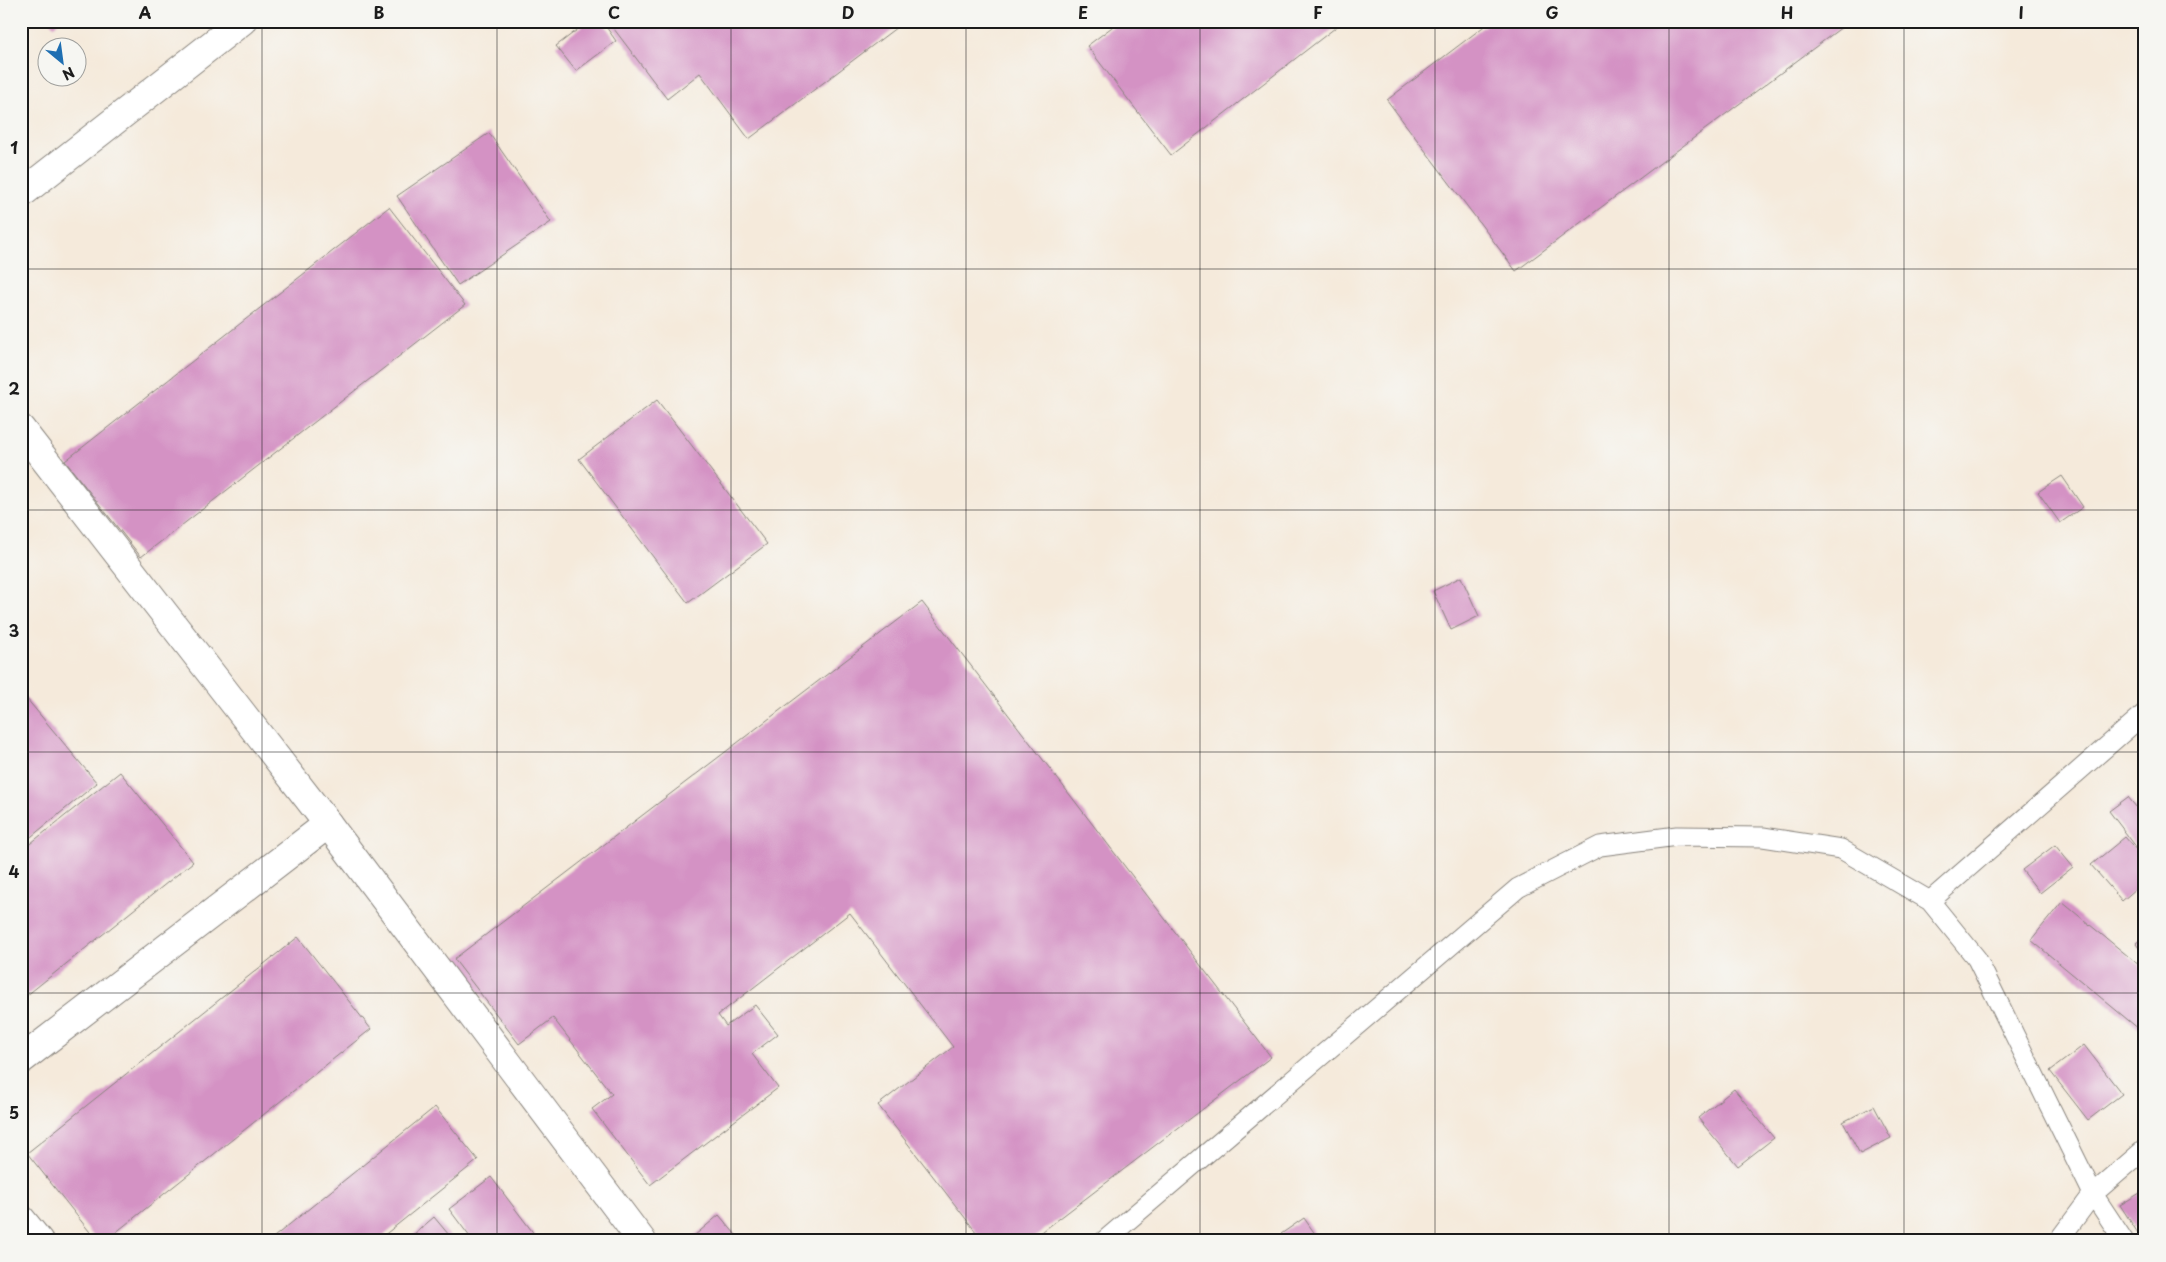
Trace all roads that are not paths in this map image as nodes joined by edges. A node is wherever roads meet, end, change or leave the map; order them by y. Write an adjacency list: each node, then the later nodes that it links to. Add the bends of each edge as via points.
1 (242, 21): 2 (street)
2 (21, 194)
3 (21, 428): 5 (street)
4 (2145, 712): 6 (lane)
5 (328, 824): 7 (street); 12 (street)
6 (1930, 901): 9 (lane, via 1977,959); 13 (lane, via 1841,849 1744,836 1677,836 1600,846 1518,888)
7 (21, 1060)
8 (2145, 1149): 9 (lane)
9 (2094, 1194): 14 (lane); 15 (lane)
10 (21, 1219): 11 (street)
11 (39, 1241)
12 (642, 1241)
13 (1104, 1241)
14 (2058, 1241)
15 (2124, 1241)

